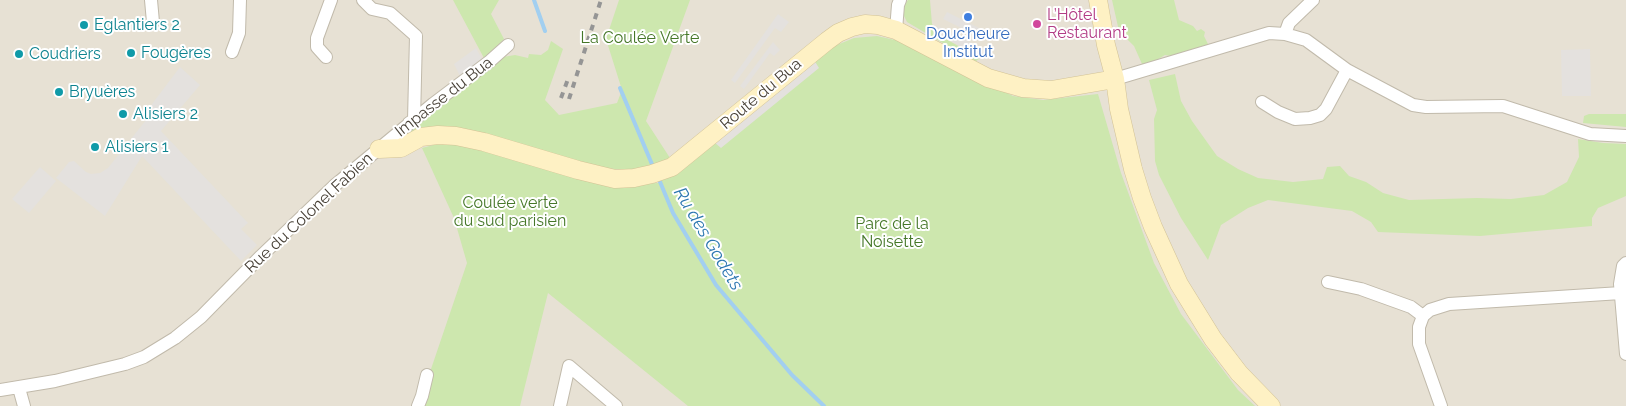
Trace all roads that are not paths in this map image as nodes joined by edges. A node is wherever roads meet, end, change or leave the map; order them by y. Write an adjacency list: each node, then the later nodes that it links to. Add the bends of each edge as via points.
1 (151, 0): 8 (street)
2 (240, 0): 12 (street, via 239,34)
3 (331, 0): 13 (street, via 317,38 317,46)
4 (364, 0): 18 (street, via 372,9 390,13 416,36 414,120)
5 (900, 0): 9 (street)
6 (1098, 0): 15 (street)
7 (1313, 0): 10 (street, via 1289,23)
8 (152, 22)
9 (896, 30): 15 (street, via 988,78 1023,88 1050,90); 19 (street, Route du Bua, via 865,24 838,33)
10 (1285, 34): 14 (street, via 1306,40); 15 (street, via 1269,33)
11 (508, 45): 18 (street, Impasse du Bua)
12 (232, 52)
13 (326, 57)
14 (1347, 70): 16 (street, via 1320,115 1296,118); 17 (street, via 1413,105 1503,106 1590,134)
15 (1115, 79): 32 (street, via 1133,169 1165,255 1213,339 1239,373)
16 (1262, 102)
17 (1626, 136)
18 (379, 149): 19 (street, Rue du Colonel Fabien, via 401,148 421,137 456,136 614,179 634,178); 26 (street, Rue du Colonel Fabien, via 327,192 176,338 125,364)
19 (672, 167)
20 (1626, 262): 22 (street, via 1621,274)
21 (1328, 282): 23 (street, via 1361,289 1411,307)
22 (1621, 293): 23 (street, via 1449,304 1430,310); 24 (street)
23 (1423, 316): 33 (street, via 1419,344)
24 (1626, 354)
25 (427, 375): 29 (street)
26 (19, 388): 27 (street, Rue du Colonel Fabien); 28 (street)
27 (0, 390)
28 (24, 406)
29 (418, 406)
30 (560, 406): 31 (street, via 568,366)
31 (616, 406)
32 (1271, 406)
33 (1441, 406)

